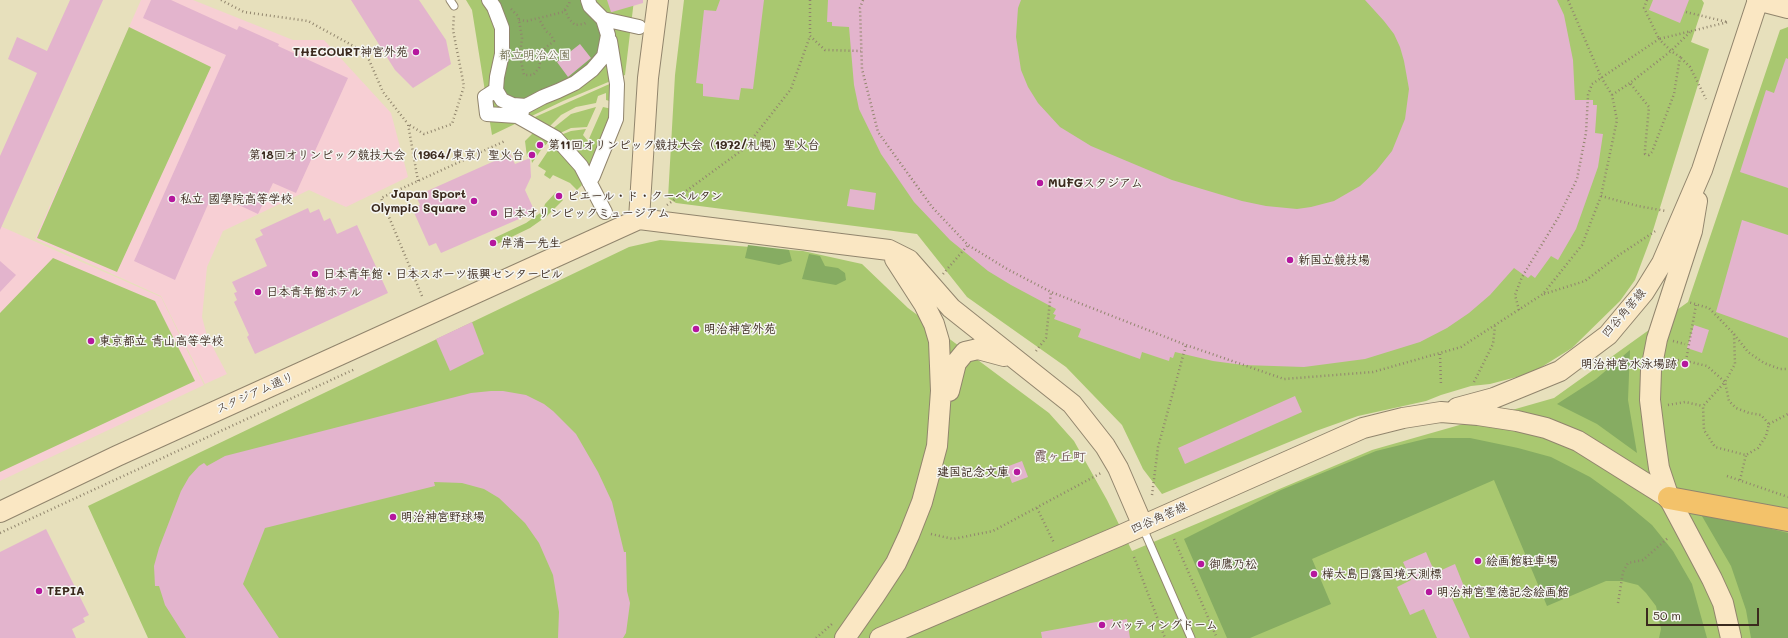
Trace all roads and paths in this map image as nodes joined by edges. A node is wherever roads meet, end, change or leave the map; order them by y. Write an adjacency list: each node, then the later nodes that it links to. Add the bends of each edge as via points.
1 (221, 0): 32 (path, via 244,12 308,21 366,54 383,92)
2 (570, 0): 13 (path)
3 (588, 0): 15 (street)
4 (658, 0): 41 (street, via 648,78)
5 (810, 0): 21 (path)
6 (863, 0): 23 (path, via 860,8)
7 (1568, 0): 26 (path)
8 (1646, 0): 22 (path, via 1644,8)
9 (1757, 0): 12 (street); 34 (street, 四谷角筈線)
10 (452, 3): 32 (path, via 453,30 464,86 452,124 424,134)
11 (493, 5): 17 (path, via 506,4); 28 (street, via 502,28 502,54)
12 (1788, 8)
13 (565, 10): 15 (path, via 575,25 584,24); 16 (path)
14 (1686, 12): 19 (path, via 1728,22)
15 (599, 16): 18 (street); 20 (street)
16 (539, 19): 17 (path); 17 (path, via 554,41 545,48 539,68 533,74 524,75 520,56 522,38)
17 (519, 20)
18 (639, 28)
19 (1691, 31): 22 (path); 24 (path)
20 (608, 35): 31 (street, via 604,56 592,70 575,83 543,96); 36 (street, via 617,84 616,119)
21 (810, 36): 23 (path, via 825,50); 38 (path, via 791,89 745,148)
22 (1659, 39): 24 (path); 26 (path)
23 (861, 51): 43 (path, via 862,69 878,132 932,207)
24 (1671, 51): 25 (path); 27 (path)
25 (1680, 57): 27 (path, via 1674,94 1649,155 1645,154 1645,149 1649,107); 30 (path, via 1690,67)
26 (1601, 77): 29 (path); 51 (path, via 1592,84 1588,95 1586,133 1577,179 1558,218 1522,277 1515,295)
27 (1630, 83): 29 (path)
28 (496, 90): 31 (street, via 502,100); 31 (street, via 485,97 487,114)
29 (1612, 95): 37 (path, via 1617,120)
30 (1706, 99)
31 (519, 110): 36 (street, via 556,138 581,166)
32 (408, 124): 35 (path)
33 (505, 140): 35 (path)
34 (1702, 170): 69 (street, 四谷角筈線, via 1662,263 1644,292 1608,335 1560,371 1494,398); 79 (street, 四谷角筈線, via 1692,231 1657,339 1651,370 1650,400 1655,440 1659,468)
35 (418, 181): 48 (path, via 381,198)
36 (589, 182): 39 (street)
37 (1601, 196): 40 (path); 47 (path, via 1582,245)
38 (666, 206)
39 (604, 212)
40 (1669, 212)
41 (639, 218): 44 (street); 81 (street, スタジアム通り, via 123,453)
42 (1658, 230): 47 (path, via 1585,281)
43 (968, 245): 45 (path); 46 (path)
44 (889, 250): 60 (street, via 909,260 951,308); 72 (street, via 924,304 939,341 941,391)
45 (943, 275)
46 (1051, 292): 55 (path); 57 (path, via 1046,338)
47 (1544, 294): 51 (path)
48 (422, 296)
49 (1688, 302): 50 (path)
50 (1696, 305): 53 (path, via 1709,308); 61 (path)
51 (1519, 310): 52 (path)
52 (1496, 325): 58 (path, via 1461,347); 64 (path, via 1493,344)
53 (1734, 334): 63 (path, via 1748,352 1764,363); 65 (path, via 1734,364)
54 (1672, 341): 56 (path)
55 (1186, 344): 58 (path, via 1284,379 1373,372); 77 (path, via 1158,448)
56 (1684, 344)
57 (1036, 351)
58 (1440, 354): 66 (path)
59 (1669, 359): 61 (path)
60 (1015, 360): 72 (street, via 978,349 970,350 960,357 953,370); 83 (street, via 1072,404 1088,422 1118,468)
61 (1686, 361): 65 (path, via 1707,366)
62 (359, 367): 84 (path)
63 (1788, 369)
64 (1474, 382)
65 (1725, 382): 68 (path); 71 (path, via 1728,401 1736,408 1761,414)
66 (1441, 386)
67 (1667, 405): 68 (path, via 1685,402)
68 (1703, 406): 73 (path, via 1704,430 1715,447)
69 (1442, 412): 79 (street, 四谷角筈線, via 1478,415 1546,428 1578,441); 83 (street, 四谷角筈線, via 1363,428)
70 (1788, 414): 71 (path)
71 (1769, 424): 73 (path, via 1766,436 1758,448)
72 (937, 446): 93 (street, via 922,502 909,535 875,596)
73 (1746, 455): 76 (path)
74 (1102, 473): 80 (path)
75 (1727, 476): 76 (path)
76 (1740, 480): 78 (path)
77 (1152, 495)
78 (1788, 497)
79 (1669, 498): 82 (highway); 98 (street, 四谷角筈線, via 1723,603)
80 (1037, 508): 85 (path, via 993,531 953,539); 88 (path)
81 (0, 512)
82 (1787, 520)
83 (1143, 526): 94 (street, 四谷角筈線); 96 (lane)
84 (0, 533)
85 (931, 534)
86 (1669, 537): 90 (path, via 1643,560 1628,563 1623,572)
87 (1174, 539): 97 (path)
88 (1054, 543)
89 (1134, 557): 95 (path)
90 (1618, 603)
91 (835, 620): 92 (path)
92 (816, 638)
93 (845, 638)
94 (880, 638)
95 (1165, 638)
96 (1191, 638)
97 (1217, 638)
98 (1731, 638)

